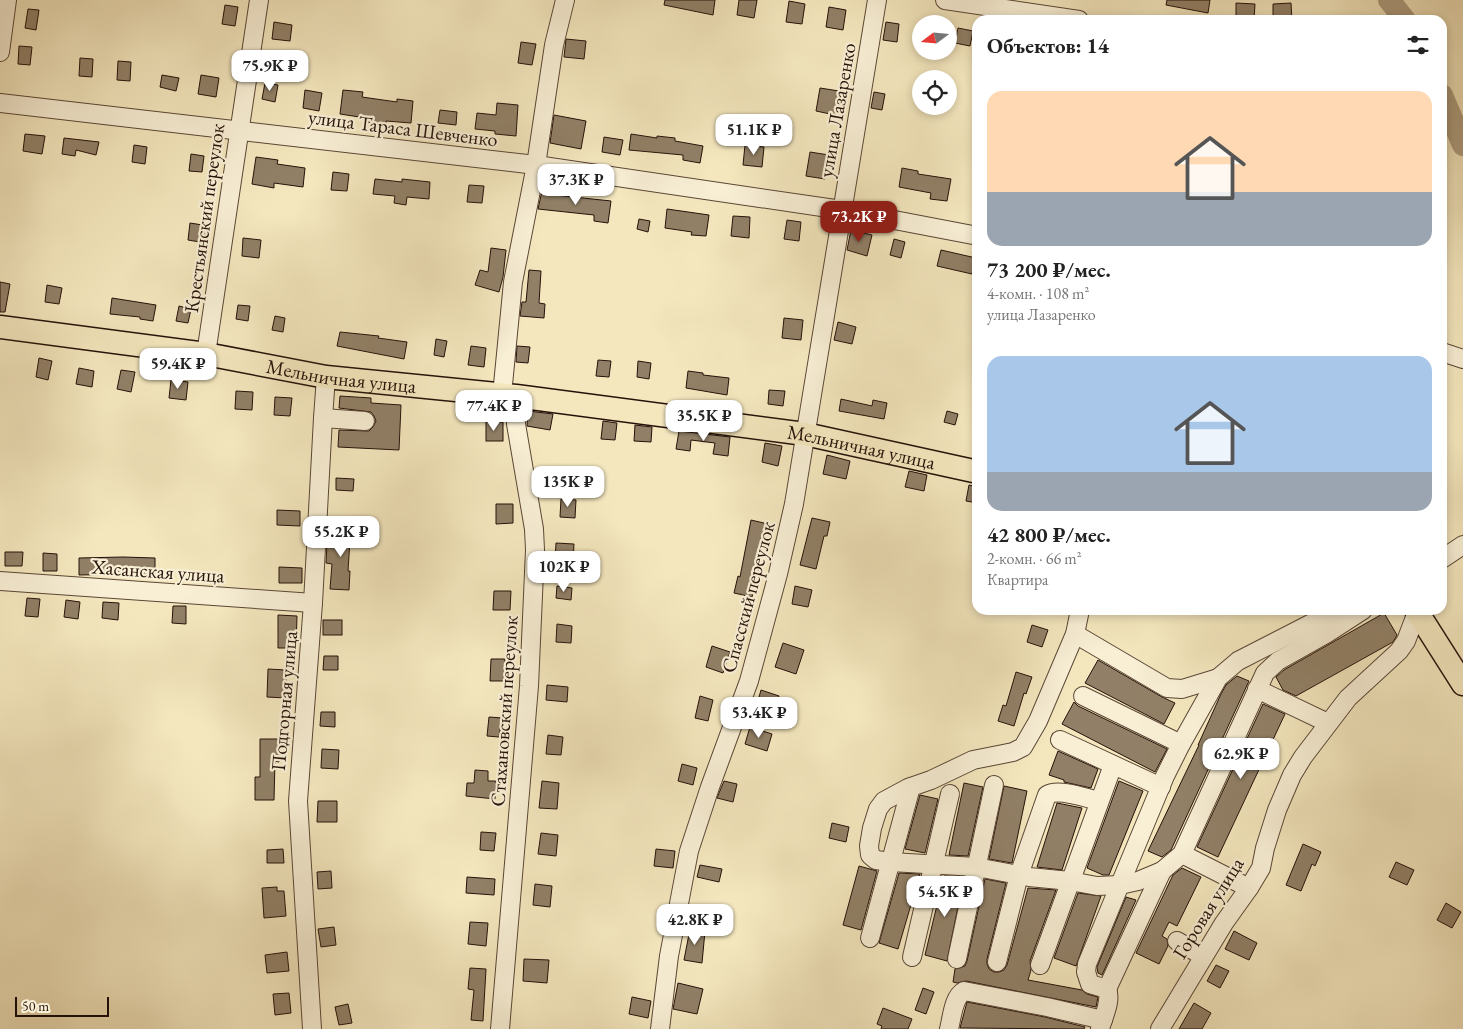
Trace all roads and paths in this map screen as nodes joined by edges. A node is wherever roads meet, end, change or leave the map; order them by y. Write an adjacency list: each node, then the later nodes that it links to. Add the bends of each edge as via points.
1 (7, 0): 7 (street)
2 (258, 0): 9 (street, Крестьянский переулок)
3 (565, 0): 10 (street, Стахановский переулок, via 554,44)
4 (877, 0): 11 (street, улица Лазаренко)
5 (946, 0): 6 (street)
6 (1046, 15)
7 (0, 52)
8 (0, 103): 9 (street, улица Тараса Шевченко)
9 (238, 130): 10 (street, улица Тараса Шевченко); 14 (street, Крестьянский переулок)
10 (536, 165): 11 (street, улица Тараса Шевченко); 18 (street, Стахановский переулок, via 513,282)
11 (842, 210): 12 (street, улица Тараса Шевченко); 21 (street, улица Лазаренко)
12 (972, 235)
13 (0, 327): 14 (main road, Мельничная улица)
14 (206, 354): 17 (main road, Мельничная улица)
15 (1447, 354): 16 (street)
16 (1463, 359)
17 (326, 377): 18 (main road, Мельничная улица); 19 (street, Подгорная улица)
18 (509, 395): 21 (main road, Мельничная улица); 65 (street, Стахановский переулок, via 535,550 529,686)
19 (323, 418): 20 (street); 26 (street, Подгорная улица)
20 (365, 421)
21 (805, 434): 22 (main road, Мельничная улица); 66 (street, Спасский переулок, via 794,504 752,672 689,851)
22 (972, 471)
23 (1463, 545): 24 (street)
24 (1447, 556)
25 (0, 581): 26 (street, Хасанская улица)
26 (313, 603): 64 (street, Подгорная улица, via 298,801)
27 (1079, 615): 32 (street)
28 (1326, 615): 33 (street, via 1238,661)
29 (1355, 615): 35 (street, via 1278,661 1265,673)
30 (1416, 615): 37 (street, Горовая улица, via 1399,651 1348,698)
31 (1420, 615): 34 (main road)
32 (1075, 634): 33 (street, via 1167,688 1182,689); 42 (street, via 1038,721 1023,747 1014,752 973,760)
33 (1218, 678): 39 (street)
34 (1463, 684)
35 (1257, 690): 37 (street); 46 (street)
36 (1083, 696): 39 (street)
37 (1328, 723): 54 (street, Горовая улица, via 1292,775 1277,810 1261,868)
38 (1060, 740): 40 (street)
39 (1181, 744): 43 (street)
40 (1113, 765): 43 (street); 45 (street)
41 (994, 785): 49 (street)
42 (911, 787): 47 (street); 47 (street, via 884,801 872,828 870,855 876,860)
43 (1160, 787): 53 (street)
44 (950, 794): 48 (street)
45 (1099, 801): 51 (street, via 1053,791 1047,795); 52 (street)
46 (1182, 854): 50 (street); 54 (street)
47 (891, 862): 48 (street); 55 (street)
48 (935, 864): 49 (street); 58 (street)
49 (976, 868): 51 (street); 59 (street)
50 (1162, 871): 53 (street); 62 (street)
51 (1019, 875): 52 (street); 60 (street)
52 (1070, 881): 53 (street); 61 (street)
53 (1120, 886): 62 (street, via 1087,964 1090,984)
54 (1249, 888): 57 (street, Горовая улица)
55 (870, 938)
56 (1177, 941): 57 (street)
57 (1203, 956): 68 (street, Горовая улица)
58 (912, 957)
59 (957, 959)
60 (997, 962)
61 (1040, 965)
62 (1107, 989): 63 (street, via 1109,993)
63 (1102, 1025): 67 (street, via 1047,1007 964,991 956,1001)
64 (312, 1029)
65 (500, 1029)
66 (660, 1029)
67 (949, 1029)
68 (1160, 1029)

